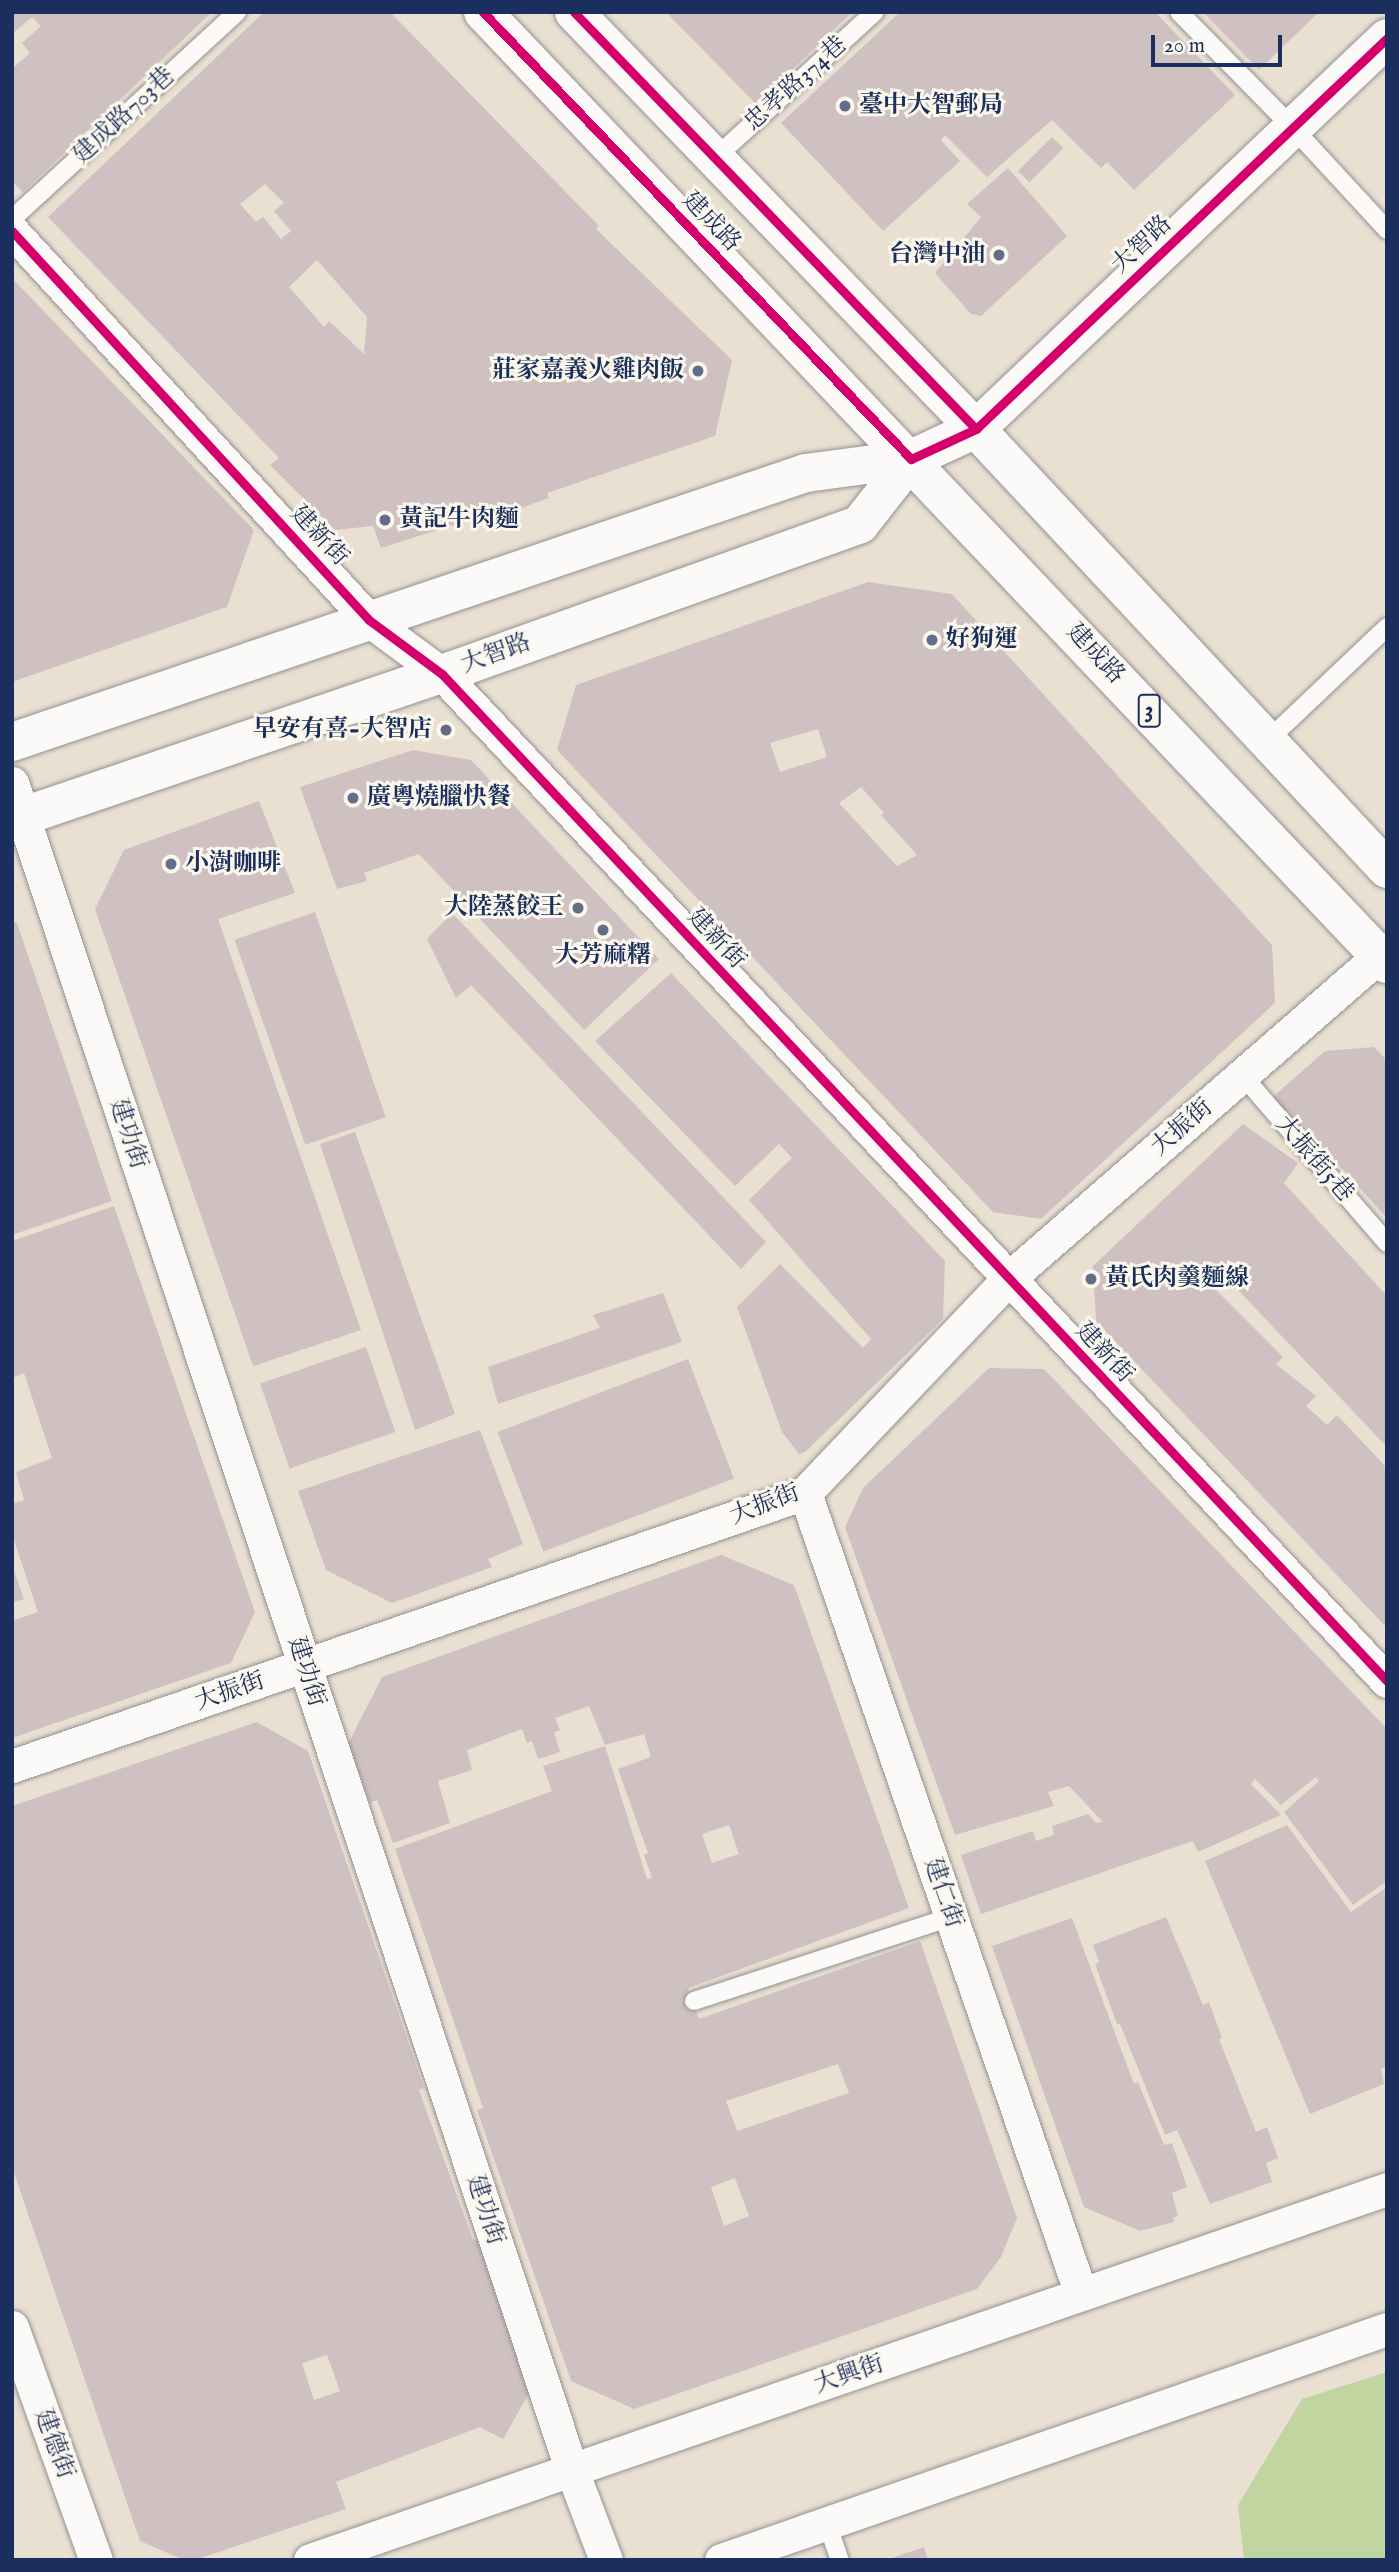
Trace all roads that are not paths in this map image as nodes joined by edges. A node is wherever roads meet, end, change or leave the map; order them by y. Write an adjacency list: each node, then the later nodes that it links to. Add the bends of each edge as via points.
1 (237, 12): 9 (lane, 建成路703巷)
2 (483, 12): 13 (street, 建成路 / 3)
3 (575, 12): 8 (street, 建成路)
4 (875, 12): 8 (lane, 忠孝路374巷)
5 (1179, 12): 7 (lane)
6 (1387, 38): 7 (street, 大智路)
7 (1293, 128): 10 (lane); 12 (street, 大智路)
8 (716, 157): 12 (street, 建成路)
9 (12, 219)
10 (1387, 230)
11 (12, 231): 14 (street, 建新街)
12 (976, 429): 13 (street, 大智路); 18 (street, 建成路)
13 (911, 459): 14 (street, 大智路, via 806,473); 16 (street, 大智路, via 860,524); 21 (street, 建成路 / 3)
14 (369, 620): 16 (street, 建新街); 17 (street, 大智路)
15 (1387, 627): 18 (lane)
16 (442, 674): 19 (street, 大智路); 24 (street, 建新街)
17 (12, 742)
18 (1266, 742): 20 (street, 建成路)
19 (16, 806): 26 (street, 建功街)
20 (1387, 869)
21 (1384, 956): 22 (street, 大振街)
22 (1242, 1075): 23 (lane, 大振街5巷); 24 (street, 大振街)
23 (1387, 1243)
24 (1008, 1279): 25 (street, 大振街); 27 (street, 建新街)
25 (805, 1493): 26 (street, 大振街); 29 (street, 建仁街)
26 (304, 1667): 28 (street, 大振街); 35 (street, 建功街)
27 (1387, 1681)
28 (12, 1766)
29 (951, 1917): 30 (lane); 32 (street, 建仁街)
30 (694, 2001)
31 (1387, 2189): 32 (street, 大興街)
32 (1081, 2294): 35 (street, 大興街)
33 (12, 2327): 37 (street, 建德街)
34 (1387, 2329): 36 (street)
35 (572, 2471): 38 (street, 大興街); 39 (street, 建功街)
36 (827, 2524): 40 (street); 41 (lane)
37 (96, 2560)
38 (310, 2560)
39 (606, 2560)
40 (721, 2560)
41 (840, 2560)

